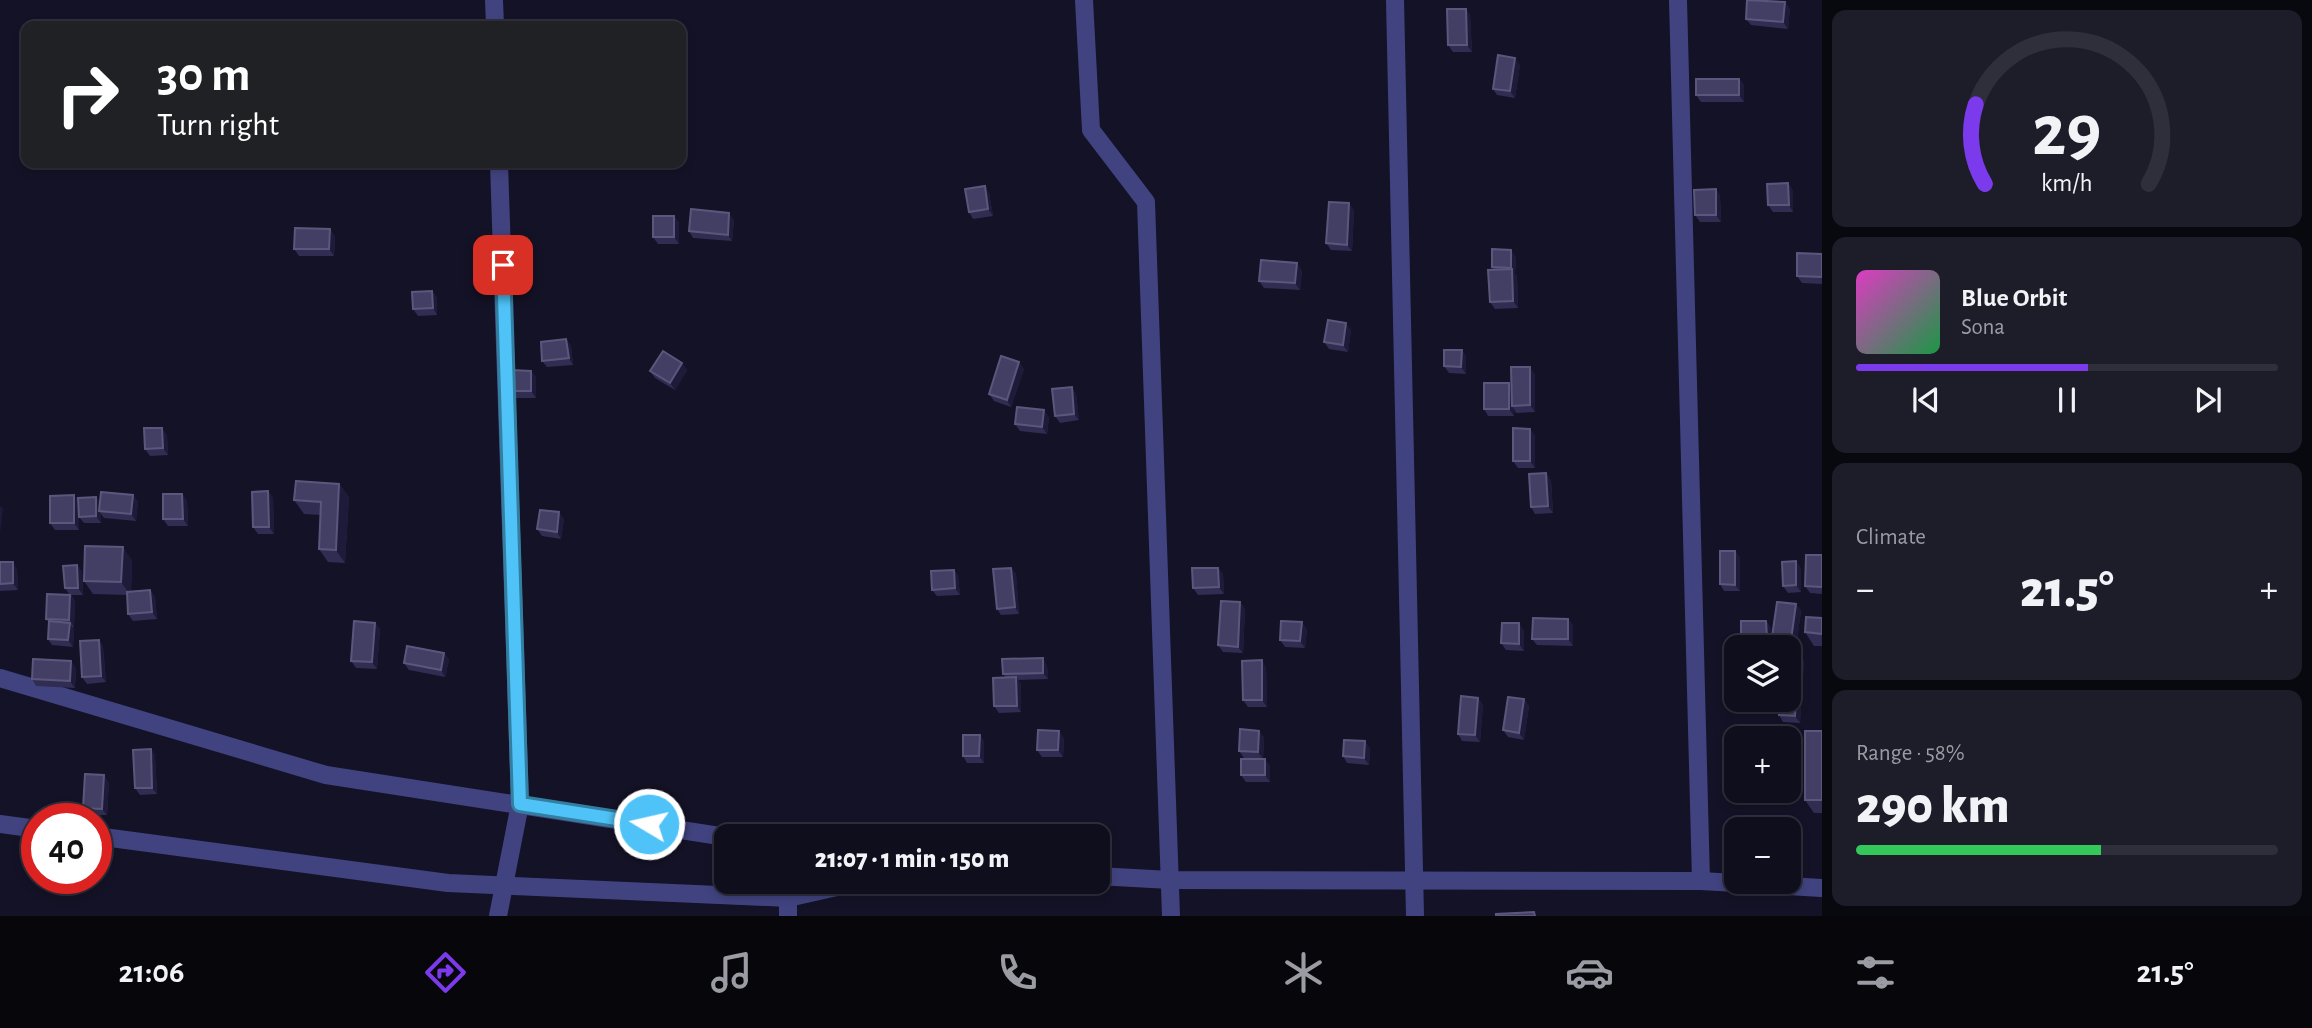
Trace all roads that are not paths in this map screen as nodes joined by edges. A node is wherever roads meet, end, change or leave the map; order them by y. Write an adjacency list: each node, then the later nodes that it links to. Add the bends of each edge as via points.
1 (494, 0): 5 (street)
2 (1084, 0): 14 (street, via 1091,130 1146,202)
3 (1395, 0): 15 (street)
4 (1678, 0): 16 (street)
5 (495, 21)
6 (499, 168): 8 (street)
7 (0, 678): 8 (street, via 327,775)
8 (520, 804): 11 (street); 17 (street)
9 (0, 824): 10 (street)
10 (21, 827)
11 (714, 835)
12 (112, 838): 17 (street, via 448,883)
13 (1110, 877): 14 (street)
14 (1170, 880): 15 (street); 22 (street)
15 (1415, 880): 16 (street); 23 (street)
16 (1701, 881): 18 (street)
17 (504, 885): 20 (street); 21 (street)
18 (1822, 888)
19 (825, 894): 20 (street)
20 (788, 907)
21 (498, 916)
22 (1171, 916)
23 (1415, 916)

